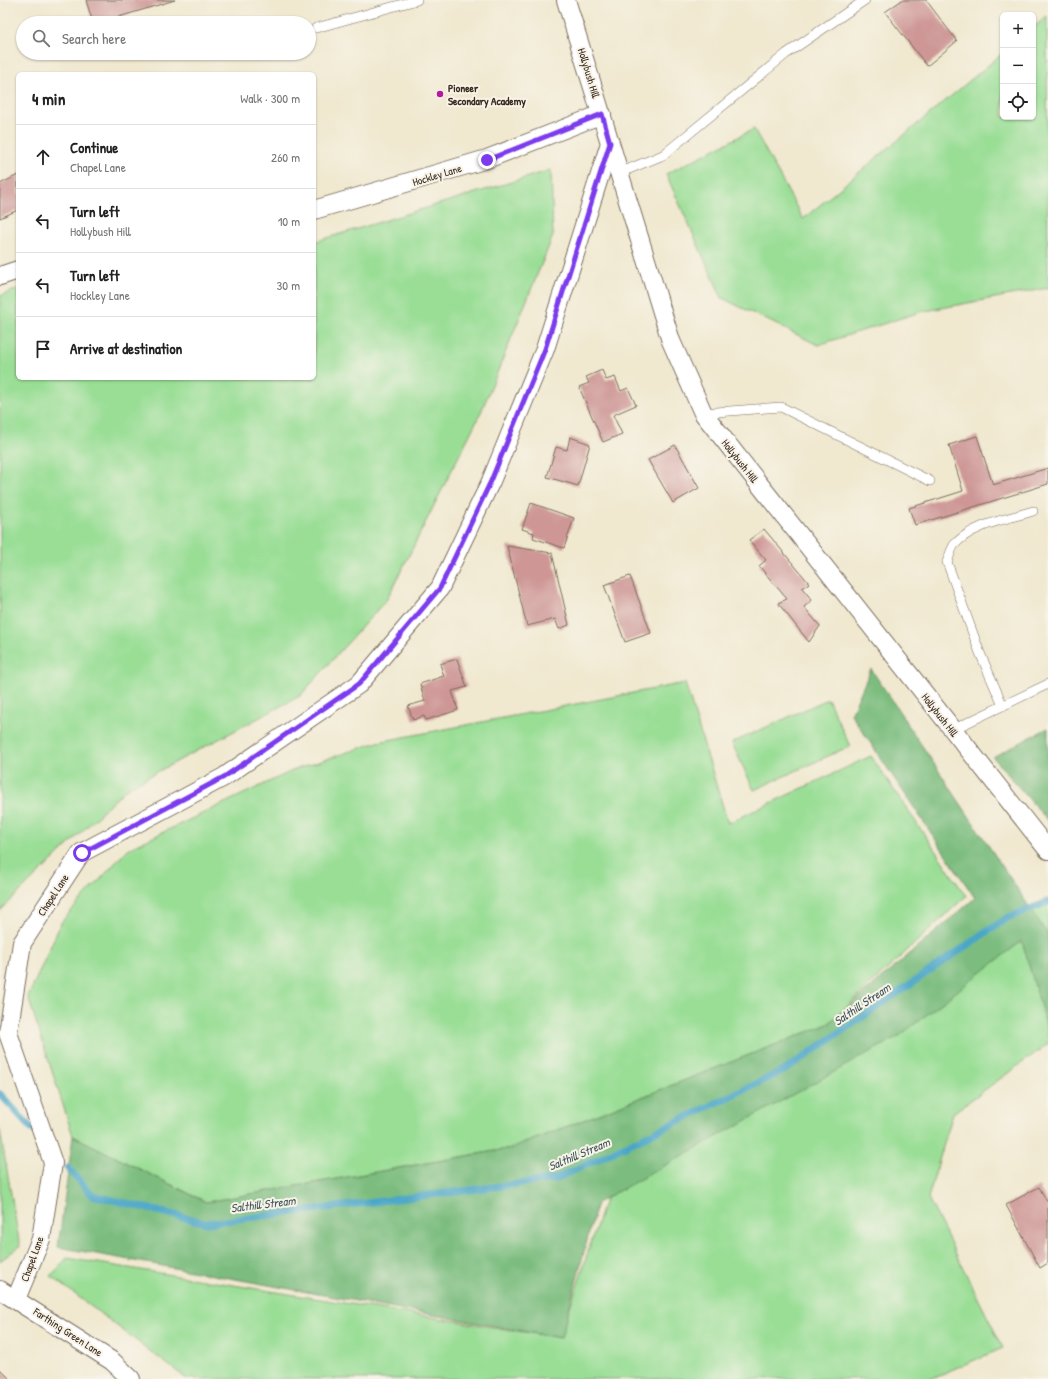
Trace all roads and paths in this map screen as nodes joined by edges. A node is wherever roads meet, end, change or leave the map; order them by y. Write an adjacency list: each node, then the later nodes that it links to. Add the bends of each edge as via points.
1 (382, 0): 5 (lane)
2 (417, 0): 5 (lane)
3 (566, 0): 7 (street, Hollybush Hill)
4 (865, 0): 9 (lane, via 786,54 664,155)
5 (385, 10): 6 (lane)
6 (316, 28)
7 (602, 114): 8 (street, Hollybush Hill); 10 (street, Hockley Lane, via 487,160)
8 (610, 143): 9 (street, Hollybush Hill); 21 (street, Chapel Lane, via 545,349 491,481 440,588 359,684 224,777 82,853 22,943 8,1033 53,1163 41,1239)
9 (619, 174): 13 (street, Hollybush Hill, via 671,341)
10 (316, 209)
11 (16, 271): 12 (street)
12 (0, 276)
13 (703, 413): 14 (lane, via 781,407); 18 (street, Hollybush Hill)
14 (930, 481)
15 (1033, 511): 17 (lane, via 987,525 964,536 953,546 947,562 980,653)
16 (1048, 684): 17 (lane)
17 (1003, 706): 18 (lane)
18 (952, 730): 19 (street, Hollybush Hill)
19 (1048, 850)
20 (0, 1290): 21 (street, Farthing Green Lane)
21 (16, 1299): 22 (street, Farthing Green Lane, via 112,1361)
22 (131, 1379)

